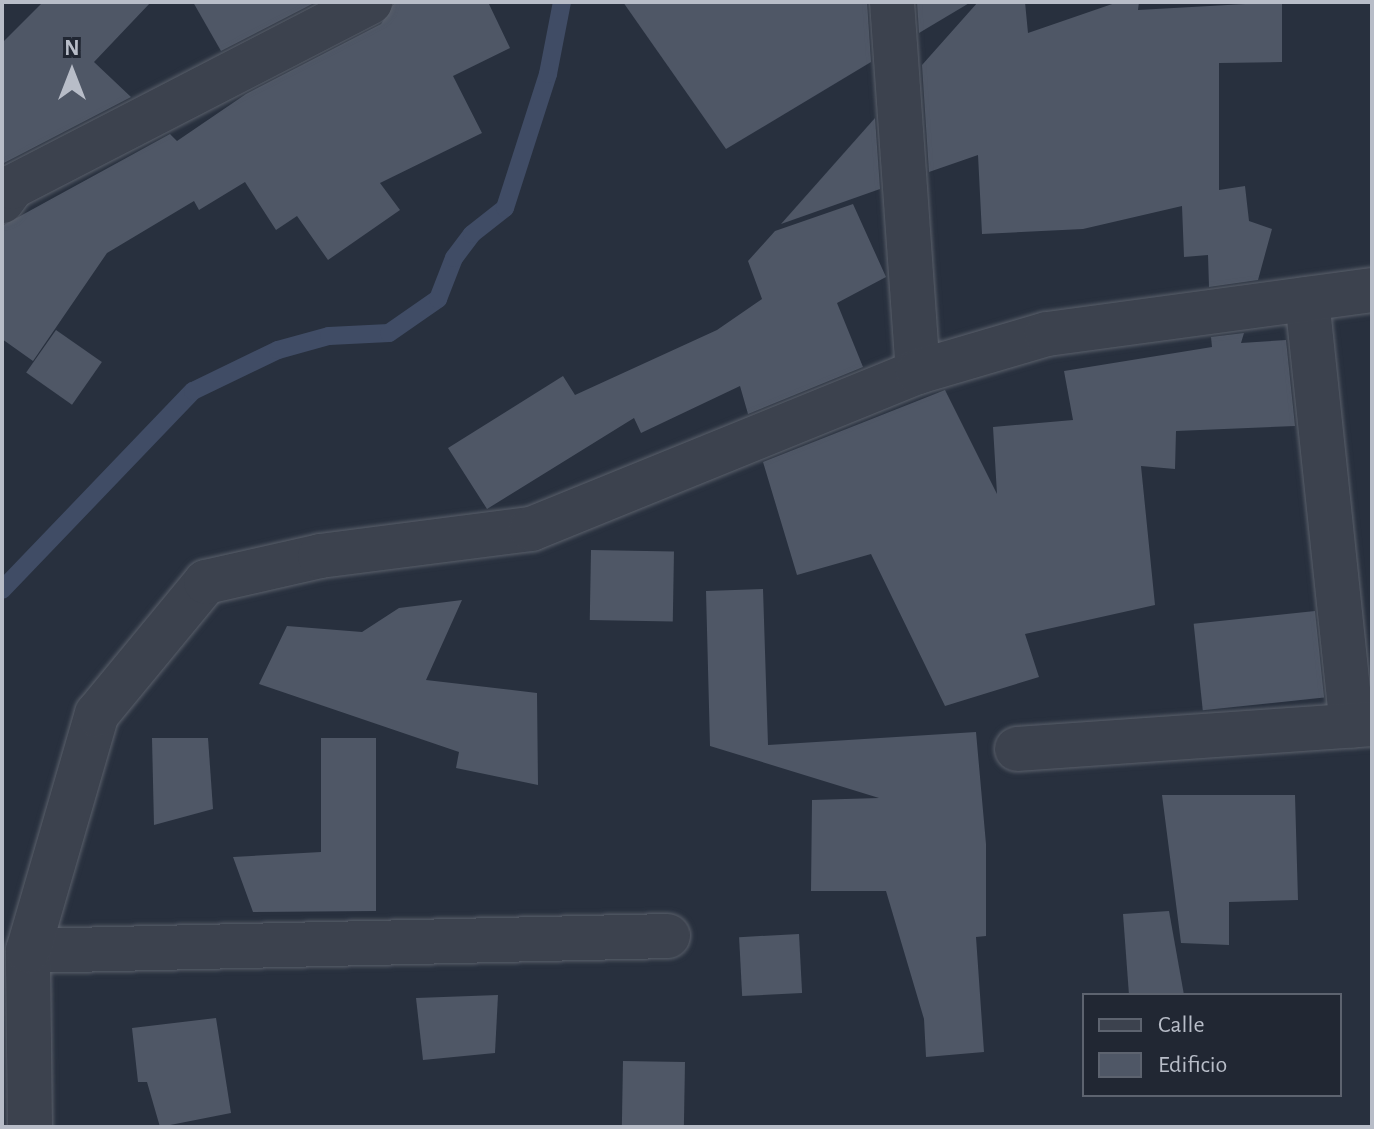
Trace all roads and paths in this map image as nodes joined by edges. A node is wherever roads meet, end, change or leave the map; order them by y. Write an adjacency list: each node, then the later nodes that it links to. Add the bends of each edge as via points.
1 (370, 2): 3 (street, via 12,187)
2 (892, 2): 6 (street)
3 (2, 201)
4 (1372, 290): 5 (street)
5 (1307, 299): 6 (street, via 1047,334); 7 (street)
6 (918, 372): 10 (street, via 531,529 320,556 206,582 97,714)
7 (1362, 725): 8 (street)
8 (1017, 749)
9 (668, 936): 10 (street)
10 (28, 951): 11 (street)
11 (30, 1127)

